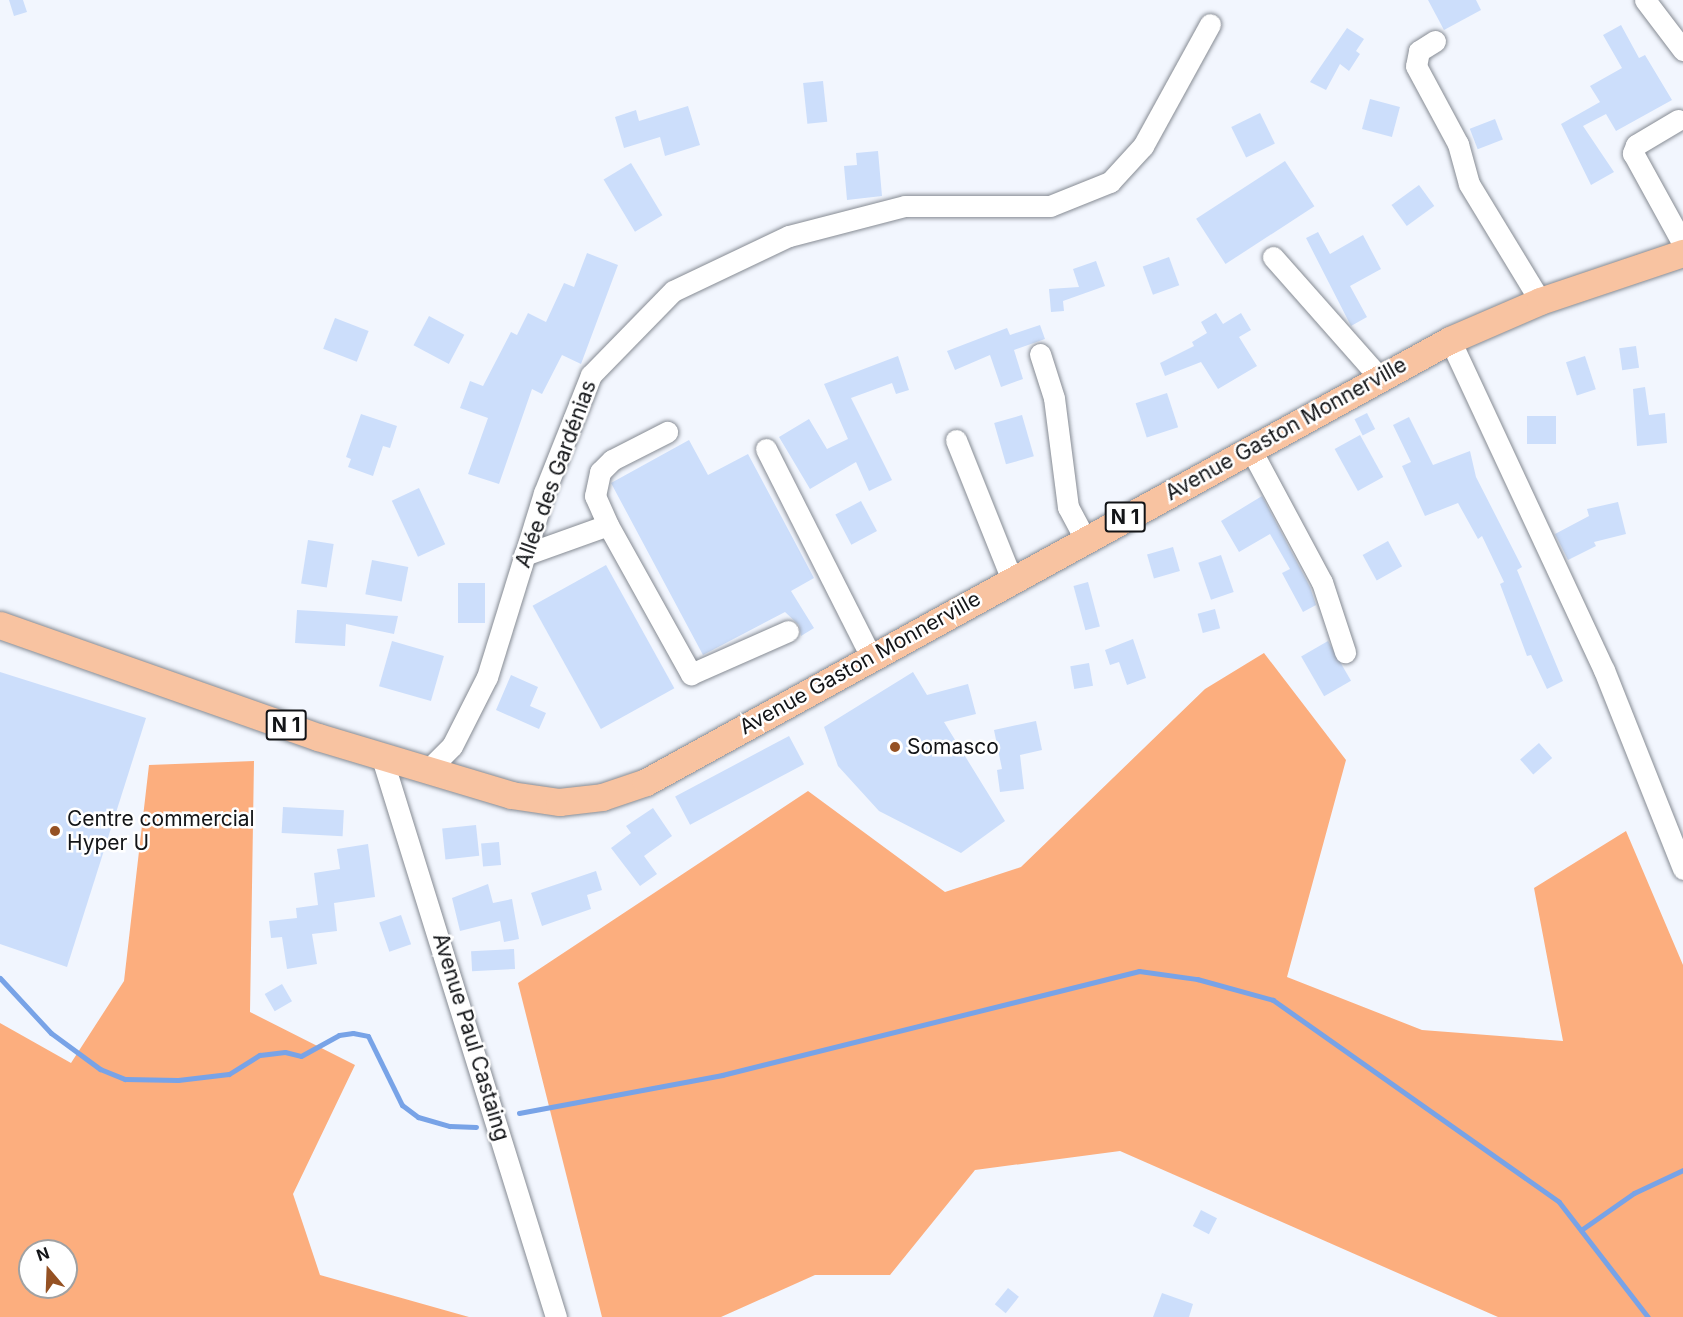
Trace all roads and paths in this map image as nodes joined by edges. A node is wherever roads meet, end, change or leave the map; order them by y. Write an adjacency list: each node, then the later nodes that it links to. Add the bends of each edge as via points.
1 (1645, 0): 4 (street)
2 (1210, 24): 19 (street, Allée des Gardénias, via 1143,146 1110,182 1050,207 905,206 789,236 673,291 591,375)
3 (1435, 40): 9 (street, via 1419,51 1416,66 1458,144 1469,184)
4 (1683, 50)
5 (1678, 120): 6 (street, via 1636,145 1633,153)
6 (1683, 244)
7 (1683, 253): 9 (main road, Avenue Gaston Monnerville / N 1)
8 (1273, 257): 12 (street)
9 (1540, 301): 10 (main road, Avenue Gaston Monnerville / N 1)
10 (1450, 340): 12 (main road, Avenue Gaston Monnerville / N 1); 27 (street, via 1604,670)
11 (1040, 354): 18 (street, via 1056,409 1068,507)
12 (1379, 377): 15 (main road, Avenue Gaston Monnerville / N 1)
13 (667, 432): 17 (street, via 612,460 600,472 596,496)
14 (956, 440): 20 (street)
15 (1250, 448): 18 (main road, Avenue Gaston Monnerville / N 1); 23 (street, via 1322,582)
16 (766, 449): 24 (street)
17 (608, 525): 19 (street); 22 (street, via 692,674)
18 (1085, 539): 20 (main road, Avenue Gaston Monnerville / N 1)
19 (524, 555): 26 (street, Allée des Gardénias, via 473,710 452,746)
20 (1012, 580): 24 (main road, Avenue Gaston Monnerville / N 1)
21 (0, 625): 25 (main road, Avenue Gaston Monnerville / N 1)
22 (788, 631)
23 (1344, 652)
24 (871, 657): 26 (main road, Avenue Gaston Monnerville / N 1, via 646,782 602,797 538,800)
25 (382, 758): 26 (main road, Avenue Gaston Monnerville / N 1); 28 (street, Avenue Paul Castaing)
26 (427, 771)
27 (1683, 869)
28 (555, 1317)

